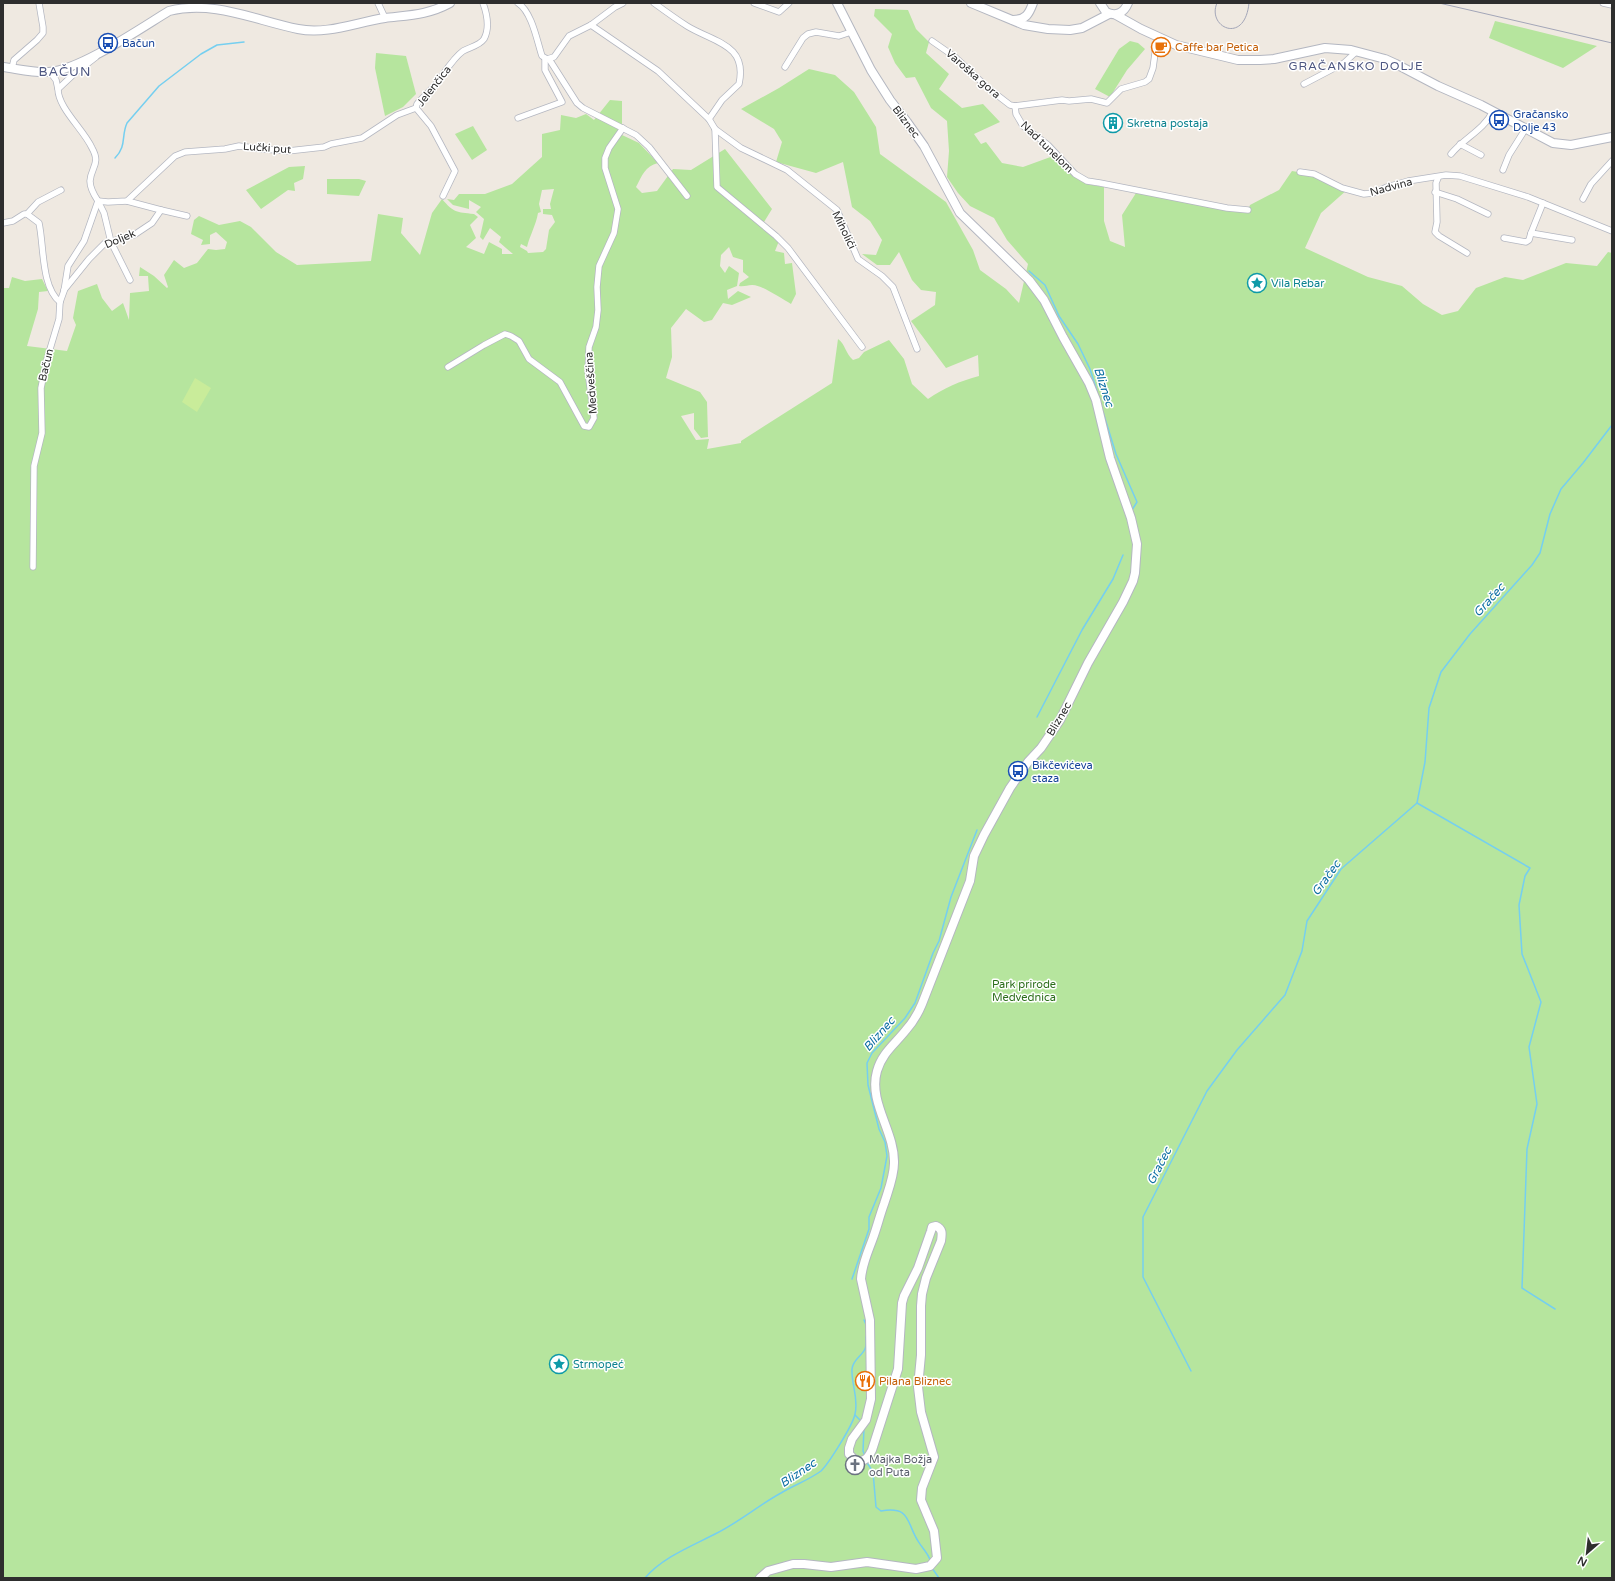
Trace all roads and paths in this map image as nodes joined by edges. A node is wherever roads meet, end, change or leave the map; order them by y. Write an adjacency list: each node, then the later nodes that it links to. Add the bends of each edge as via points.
1 (39, 3): 34 (street, via 42,33 14,60)
2 (378, 3): 17 (street)
3 (450, 3): 20 (main road, via 419,15)
4 (483, 3): 39 (street, Jelenčica, via 487,13 484,38 458,56)
5 (518, 3): 31 (street, via 527,14 542,56)
6 (623, 3): 23 (street)
7 (654, 3): 42 (street, via 688,27 728,46 741,65 739,84 722,100)
8 (754, 3): 9 (street, via 779,12)
9 (789, 3)
10 (971, 3): 21 (main road)
11 (1033, 3): 18 (main road)
12 (1100, 3): 19 (main road, via 1104,10)
13 (1603, 3): 16 (street)
14 (838, 4): 26 (main road, Bliznec)
15 (1128, 5): 19 (main road, via 1120,13); 24 (main road, via 1127,18)
16 (1612, 5)
17 (381, 10): 20 (street); 22 (street)
18 (1029, 14): 21 (main road, via 1021,20); 25 (main road, via 1028,23)
19 (1112, 14): 24 (main road); 25 (main road, via 1075,29)
20 (385, 18): 22 (main road)
21 (1012, 20): 25 (main road)
22 (375, 21): 29 (main road, via 322,30 300,29 235,9 207,3 194,4 169,11)
23 (591, 25): 31 (street, via 569,36 554,57); 42 (street, Miholići, via 658,71)
24 (1133, 25): 27 (main road)
25 (1032, 27)
26 (851, 32): 33 (street, via 839,36 816,32 808,34); 81 (main road, Bliznec, via 890,100 924,146 960,213 1029,280 1044,300 1096,400 1110,458 1131,518 1137,544 1135,573 1130,588 1060,720 1010,788 994,816 974,856 970,881 922,1004 905,1031 883,1056 876,1074 875,1090 890,1139 894,1163 878,1224 861,1273 870,1320 871,1399 867,1416 852,1439 848,1452 856,1461 866,1460 876,1440 898,1369 902,1303 918,1268 932,1227 936,1226 941,1230 942,1241 922,1294 918,1387 921,1412 934,1457 920,1494 934,1531 937,1558 932,1565 916,1569 867,1562 831,1568 793,1564 768,1572)
27 (1160, 38): 30 (main road, via 1176,45 1246,60 1274,59 1325,48); 38 (street, Nad tunelom, via 1149,79 1121,89 1107,103 1091,99)
28 (932, 41): 38 (street, Varoška gora, via 955,57 997,96)
29 (103, 50): 35 (main road, via 68,68); 37 (street)
30 (1357, 51): 36 (street, via 1344,63); 40 (main road, via 1385,59)
31 (547, 59): 41 (street, via 545,70 562,102); 43 (street, via 577,103)
32 (3, 67): 34 (main road)
33 (785, 67)
34 (12, 68): 35 (main road)
35 (50, 72): 37 (street, via 56,80)
36 (1304, 84)
37 (58, 89): 59 (street, via 60,100 93,148 96,160 90,180 92,191)
38 (1015, 106): 63 (street, Nad tunelom, via 1016,114 1023,126 1048,145 1071,171 1083,180)
39 (416, 108): 56 (street, Jelenčica, via 431,126 455,171); 60 (street, Lučki put, via 397,114 362,138 324,147 288,151 239,146 185,152 175,156)
40 (1492, 111): 44 (main road); 47 (street, via 1482,127)
41 (518, 118)
42 (709, 119): 45 (street, Miholići)
43 (623, 128): 57 (street, via 636,135 649,147); 79 (street, Medveščina, via 609,148 606,158 605,168 618,209 614,233 598,266 598,310 596,327 589,347 588,372 594,418 592,425 589,428 584,426 560,382 528,359 519,341 511,336 505,334)
44 (1526, 128): 46 (main road, via 1550,142 1566,145); 51 (street)
45 (715, 129): 77 (street, Miholići, via 717,187 788,248); 78 (street, Miholići, via 741,148 787,170 837,210 858,259 893,287)
46 (1612, 137)
47 (1460, 144): 48 (street); 49 (street)
48 (1451, 154)
49 (1481, 155)
50 (1612, 161): 58 (street, via 1589,186)
51 (1503, 170)
52 (1300, 172): 53 (street, Nadvina, via 1314,174 1342,188 1364,194 1374,193 1401,182)
53 (1438, 178): 55 (street); 61 (street, Nadvina, via 1446,175 1460,176)
54 (61, 190): 64 (street, via 38,202)
55 (1436, 192): 65 (street); 73 (street, via 1435,232)
56 (443, 196)
57 (687, 196)
58 (1583, 199)
59 (98, 201): 60 (street); 72 (street, via 104,213); 75 (street, Bačun, via 84,241 68,266)
60 (127, 201): 62 (street)
61 (1543, 203): 68 (street, Nadvina); 69 (street)
62 (161, 210): 66 (street); 72 (street, Doljek, via 152,223 134,235)
63 (1248, 210)
64 (27, 214): 67 (street); 76 (street, via 39,223 46,273 54,298)
65 (1488, 214)
66 (187, 216)
67 (3, 223)
68 (1612, 231)
69 (1531, 233): 70 (street, via 1526,242); 71 (street)
70 (1504, 238)
71 (1572, 240)
72 (111, 242): 74 (street); 75 (street, Doljek, via 105,243 89,258)
73 (1468, 253)
74 (130, 280)
75 (64, 291): 76 (street, Bačun)
76 (60, 302): 80 (street, Bačun, via 59,319 41,388 42,433 34,466)
77 (862, 347)
78 (917, 349)
79 (448, 367)
80 (33, 567)
81 (760, 1578)

